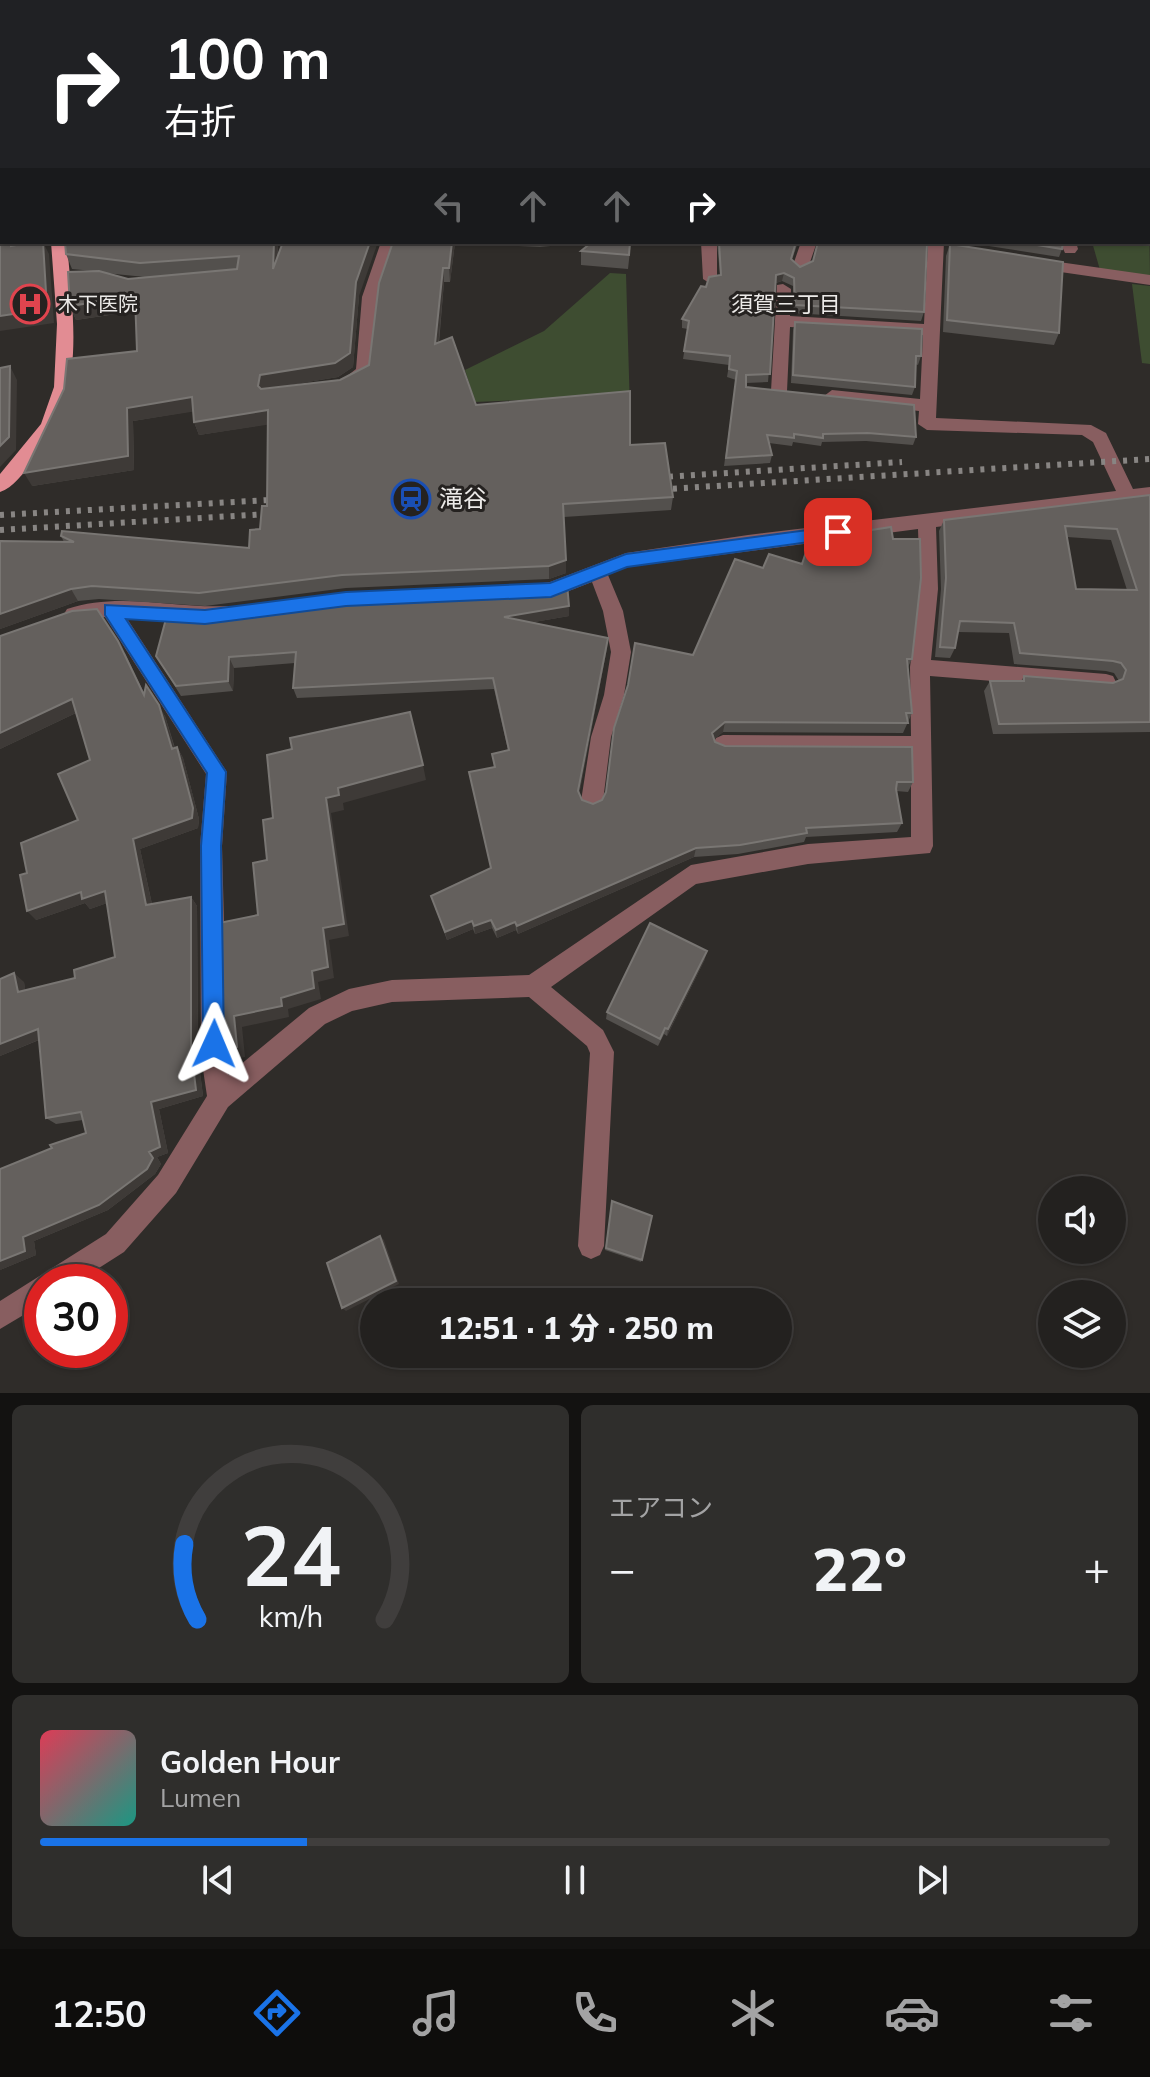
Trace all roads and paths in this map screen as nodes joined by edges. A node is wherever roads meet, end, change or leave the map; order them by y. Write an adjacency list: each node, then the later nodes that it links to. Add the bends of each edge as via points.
1 (60, 244): 16 (main road, via 69,278 57,407 34,447)
2 (388, 244): 14 (street, via 370,297 364,372)
3 (709, 244): 9 (street)
4 (808, 244): 8 (street)
5 (931, 245): 6 (street); 13 (street)
6 (954, 251)
7 (1027, 262): 10 (street)
8 (800, 268)
9 (711, 279)
10 (1150, 280)
11 (783, 289): 12 (street)
12 (784, 321): 13 (street); 15 (street, via 787,392)
13 (930, 330): 15 (street)
14 (329, 388)
15 (927, 406): 18 (street, via 927,424 1085,429 1100,438)
16 (0, 485)
17 (1150, 494): 18 (street)
18 (1127, 495): 19 (street)
19 (927, 522): 20 (street, via 626,560); 25 (street, via 929,589)
20 (597, 572): 21 (street, via 551,590); 29 (street, via 613,611 621,652)
21 (506, 593)
22 (111, 610): 23 (street, via 205,617); 24 (street, via 79,612); 31 (street, via 217,772 211,846 213,1056)
23 (250, 612)
24 (54, 621)
25 (920, 667): 26 (street); 28 (street)
26 (1106, 682)
27 (723, 744): 28 (street)
28 (921, 745): 30 (street, via 922,846 808,854 691,875)
29 (592, 801)
30 (533, 986): 31 (street, via 392,991 349,1000 317,1016); 32 (street, via 595,1038 602,1052)
31 (219, 1098): 33 (street, via 167,1184 115,1243)
32 (591, 1246)
33 (82, 1264)
34 (24, 1301): 35 (street)
35 (0, 1316)

